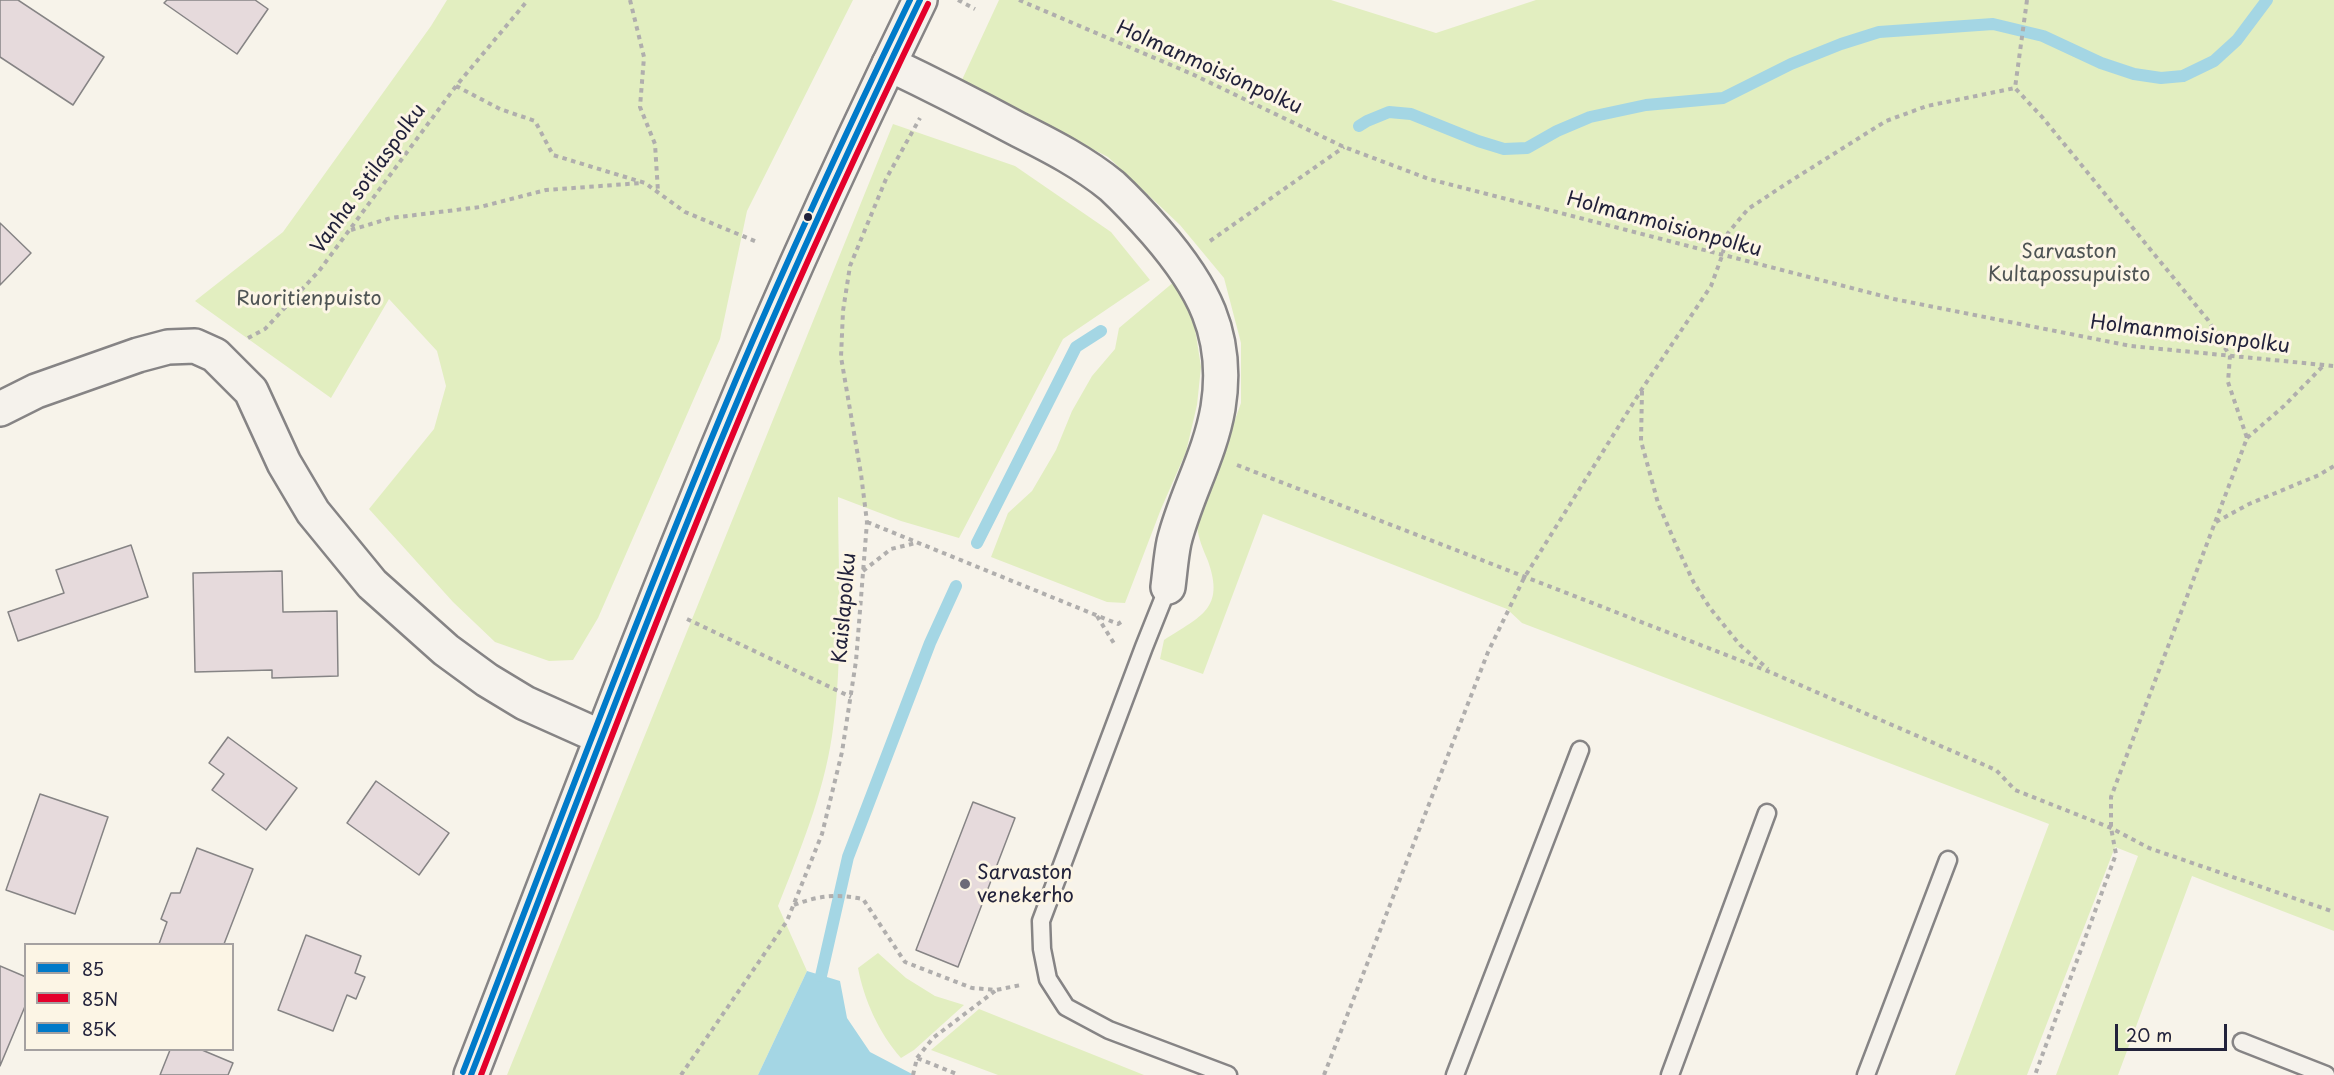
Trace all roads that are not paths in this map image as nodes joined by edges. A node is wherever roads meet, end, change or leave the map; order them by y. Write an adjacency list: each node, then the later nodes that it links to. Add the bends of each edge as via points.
1 (920, 0): 2 (street)
2 (889, 64): 4 (street, via 1071,157 1111,186 1182,262 1201,291 1219,348 1218,408 1174,542); 5 (street, via 804,247)
3 (0, 409): 5 (street, via 36,391 168,347 195,346 215,355 251,392 284,463 314,512 372,584 446,650 487,680 525,703)
4 (1168, 587): 11 (lane, via 1041,921 1042,949 1048,980 1066,1008 1109,1030)
5 (601, 737): 10 (street)
6 (1580, 750): 12 (lane)
7 (1767, 813): 13 (lane)
8 (1948, 860): 14 (lane)
9 (2242, 1042): 15 (lane)
10 (471, 1075)
11 (1228, 1075)
12 (1455, 1075)
13 (1670, 1075)
14 (1866, 1075)
15 (2326, 1075)

